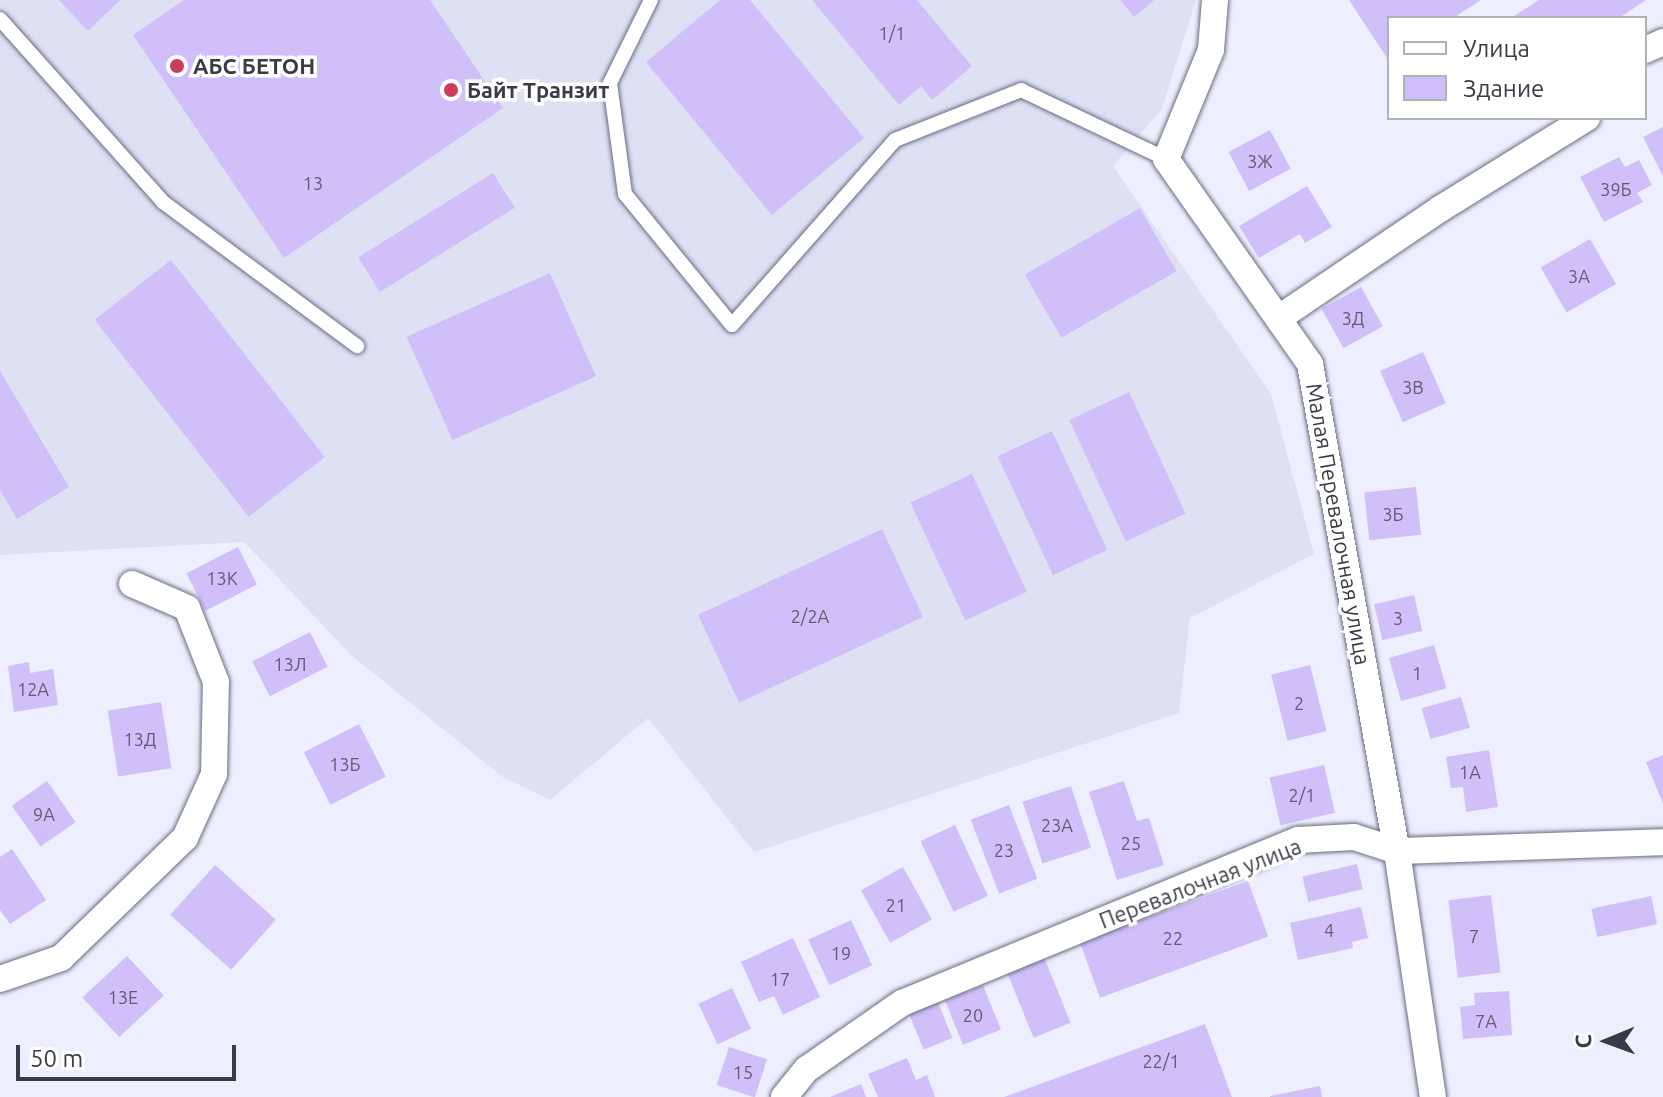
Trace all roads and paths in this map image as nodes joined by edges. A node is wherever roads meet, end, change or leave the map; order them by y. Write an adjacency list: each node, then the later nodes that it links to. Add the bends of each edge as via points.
1 (651, 0): 5 (lane, via 610,83 625,194 732,325 895,140 1021,90)
2 (1215, 0): 5 (street, via 1211,50)
3 (0, 19): 7 (lane, via 163,202)
4 (1584, 120): 6 (street)
5 (1166, 159): 6 (street, Малая Перевалочная улица)
6 (1279, 318): 10 (street, Малая Перевалочная улица, via 1310,364)
7 (357, 346)
8 (132, 584): 11 (street, via 187,608 216,682 214,774 185,838 61,958)
9 (1663, 842): 10 (street, Перевалочная улица)
10 (1397, 851): 12 (street, Перевалочная улица, via 1354,837 1298,840 902,1003 807,1069); 13 (street, Малая Перевалочная улица)
11 (0, 979)
12 (784, 1097)
13 (1433, 1097)

